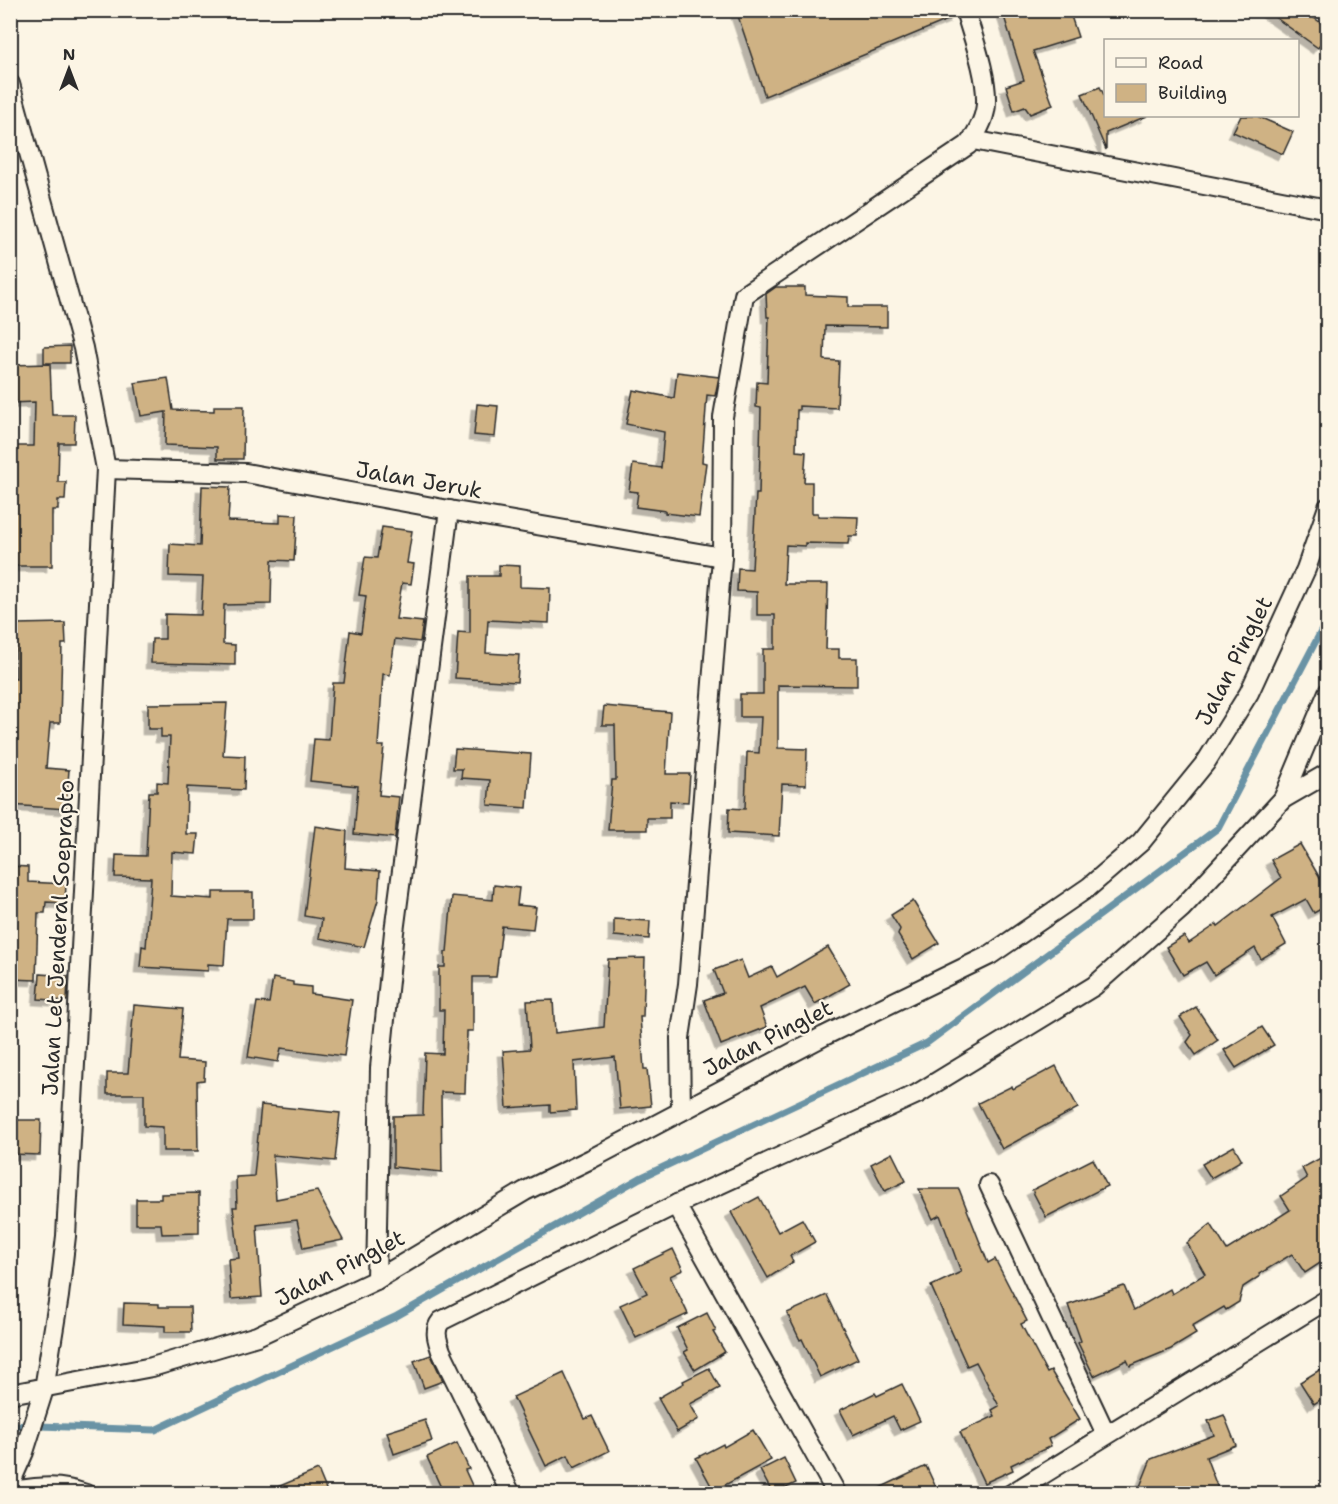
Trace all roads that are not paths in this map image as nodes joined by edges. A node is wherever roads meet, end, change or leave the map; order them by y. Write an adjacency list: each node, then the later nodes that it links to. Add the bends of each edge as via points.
1 (965, 10): 3 (street, via 987,102)
2 (10, 84): 5 (street, Jalan Let Jenderal Soeprapto, via 83,348)
3 (973, 140): 4 (street); 8 (street, via 744,296 723,417)
4 (1328, 209)
5 (106, 469): 7 (street, Jalan Jeruk, via 246,473); 17 (street, Jalan Let Jenderal Soeprapto, via 66,1236)
6 (1328, 507): 12 (street, Jalan Pinglet, via 1306,569 1249,693 1206,762 1141,842 1089,887 990,955)
7 (449, 510): 8 (street, Jalan Jeruk); 15 (street, via 381,1056)
8 (722, 557): 12 (street, via 689,972 680,1038)
9 (1328, 692): 11 (street)
10 (1328, 773): 11 (street)
11 (1283, 799): 14 (street, via 1182,908 1094,986 917,1094)
12 (681, 1111): 15 (street, Jalan Pinglet, via 525,1191)
13 (989, 1185): 19 (street)
14 (677, 1204): 23 (street, via 445,1317 438,1325 436,1338 441,1351); 24 (street)
15 (376, 1280): 17 (street, Jalan Pinglet, via 257,1336 152,1367)
16 (1328, 1299): 19 (street)
17 (44, 1389): 18 (street, Jalan Pinglet); 20 (street, Jalan Let Jenderal Soeprapto)
18 (10, 1394)
19 (1106, 1434): 25 (street)
20 (10, 1484)
21 (10, 1491): 22 (street, via 61,1486)
22 (86, 1494)
23 (511, 1494)
24 (837, 1494)
25 (1011, 1494)

